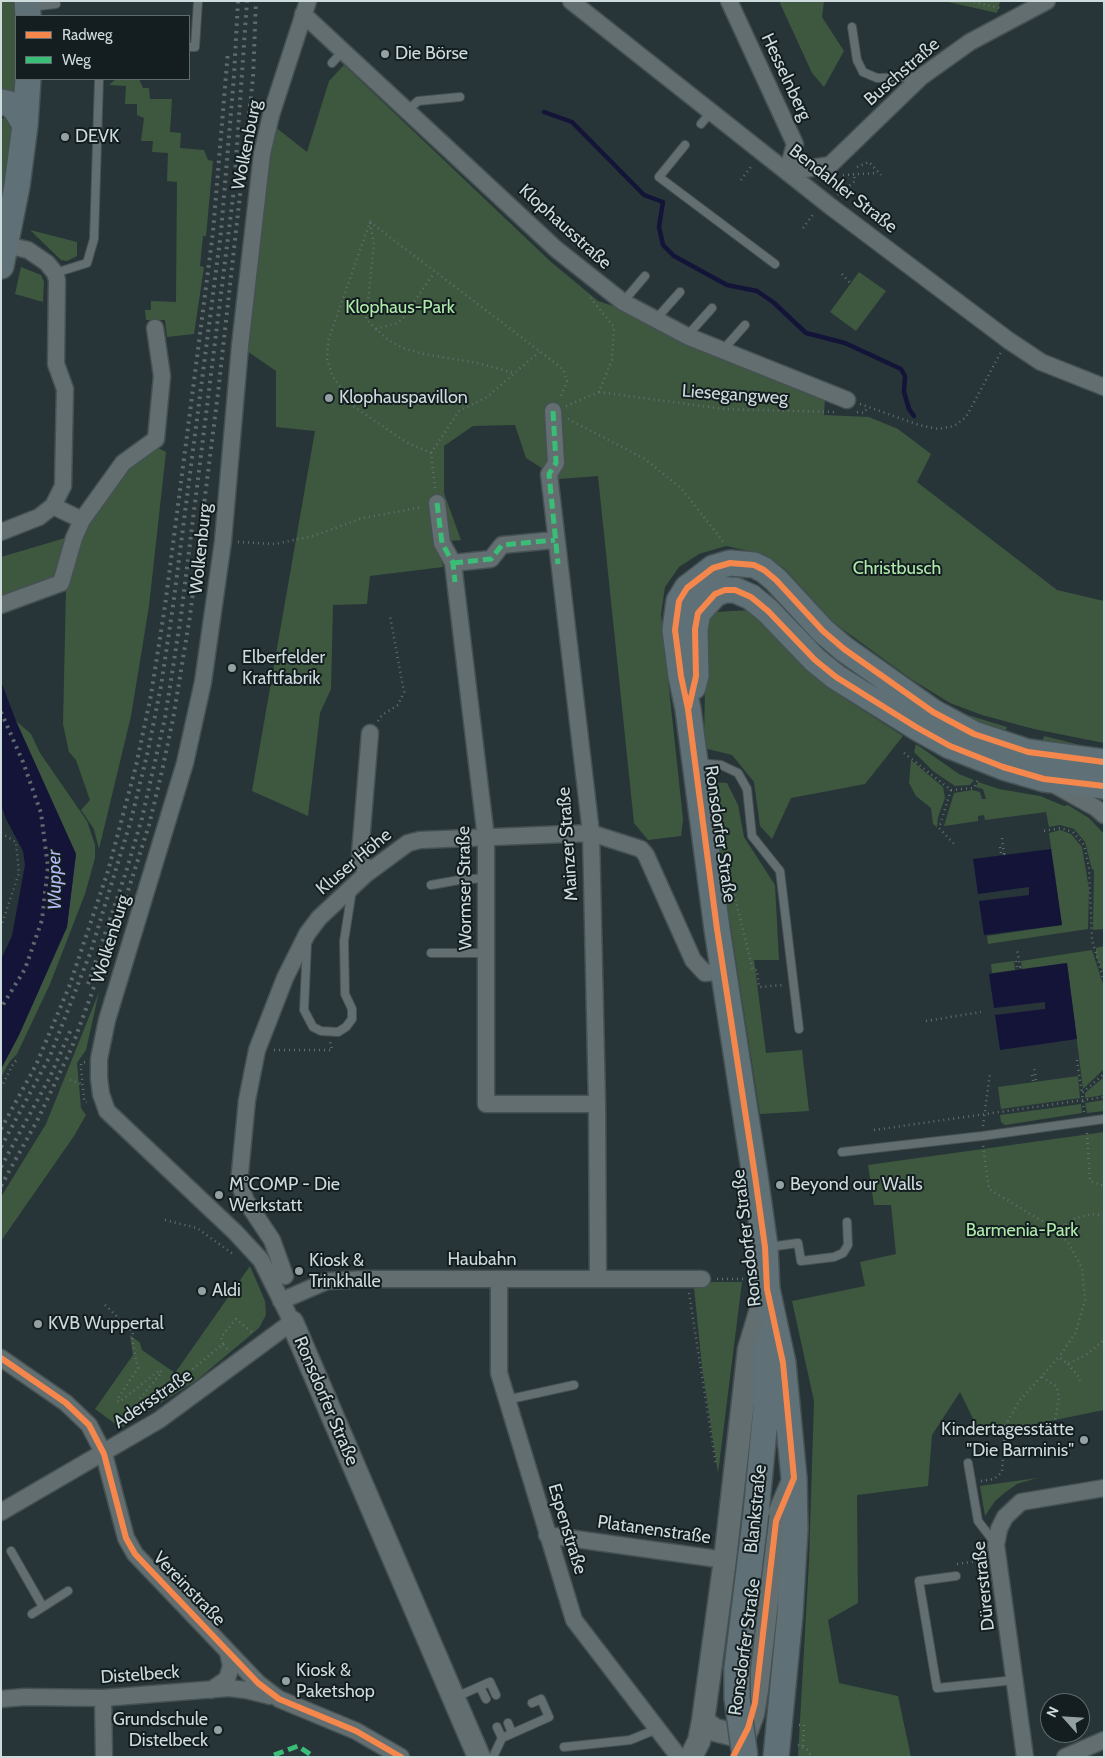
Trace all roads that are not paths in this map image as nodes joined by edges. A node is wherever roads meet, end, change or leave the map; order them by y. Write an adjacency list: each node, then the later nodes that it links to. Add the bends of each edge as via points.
1 (198, 1): 9 (lane, via 195,47)
2 (571, 1): 20 (street, Bendahler Straße, via 706,118)
3 (729, 1): 20 (street, Hesselnberg, via 794,144)
4 (1046, 1): 12 (street, Buschstraße, via 970,42)
5 (56, 4): 6 (lane)
6 (28, 8)
7 (306, 8): 10 (street, Klophausstraße); 61 (street, Wolkenburg, via 271,115 262,154 214,617 187,754 107,1020 99,1059)
8 (852, 27): 12 (lane, via 857,60 863,72 877,78)
9 (190, 47)
10 (344, 50): 11 (lane); 17 (street, Klophausstraße)
11 (332, 63)
12 (922, 77): 20 (street, Buschstraße, via 830,165)
13 (28, 80): 18 (main road)
14 (99, 80): 23 (lane, via 94,240 86,263)
15 (460, 96): 17 (lane, via 418,101)
16 (4, 105): 18 (main road, via 16,110)
17 (408, 110): 26 (street, Klophausstraße, via 556,249)
18 (25, 125): 21 (main road)
19 (685, 145): 22 (lane, via 660,177)
20 (787, 172): 33 (street, Bendahler Straße, via 1008,340 1041,362)
21 (4, 255): 23 (street, via 28,250 47,263)
22 (775, 264)
23 (54, 273): 37 (street, via 57,280 56,364 65,389 62,486)
24 (645, 276): 26 (lane)
25 (680, 292): 28 (lane)
26 (623, 302): 28 (street, Klophausstraße)
27 (712, 308): 31 (lane)
28 (655, 321): 31 (street, Klophausstraße)
29 (745, 325): 32 (lane)
30 (155, 328): 38 (street, via 162,376 156,439 123,463)
31 (687, 336): 32 (street, Klophausstraße)
32 (722, 351): 34 (street, Klophausstraße)
33 (1104, 387)
34 (846, 408)
35 (553, 411): 40 (street, Mainzer Straße, via 556,463 549,474)
36 (437, 503): 41 (street, Wormser Straße, via 442,542)
37 (53, 506): 38 (street); 39 (street, via 39,517)
38 (82, 520): 42 (street, via 61,583)
39 (1, 532)
40 (555, 540): 41 (street, via 502,545 491,559); 50 (street, Mainzer Straße)
41 (453, 562): 51 (street, Wormser Straße)
42 (1, 605)
43 (688, 709): 45 (main road, Ronsdorfer Straße, via 675,630 679,601 697,578 713,568 730,564 754,565 776,580 844,649 933,712 974,734 1028,752); 46 (main road, Ronsdorfer Straße); 47 (main road, Ronsdorfer Straße, via 696,676 695,629 698,614 715,594 735,590 752,597 814,660 836,677 916,728 975,757)
44 (370, 733): 52 (street, via 360,854)
45 (1104, 762)
46 (696, 763): 59 (main road, Ronsdorfer Straße); 60 (lane, via 721,765 738,773 747,788 752,836 780,871)
47 (1044, 779): 48 (main road, Ronsdorfer Straße); 49 (street)
48 (1104, 786)
49 (1104, 815)
50 (591, 833): 51 (street, Kluser Höhe); 59 (street, Kluser Höhe, via 641,849 693,960 705,973); 62 (street, Mainzer Straße)
51 (486, 838): 52 (street, Kluser Höhe, via 408,843); 53 (street, Wormser Straße)
52 (366, 874): 55 (street, Kluser Höhe)
53 (486, 878): 54 (lane); 58 (street, Wormser Straße)
54 (431, 885)
55 (352, 888): 56 (street, Kluser Höhe, via 319,918); 56 (lane, via 344,950 345,994 352,1019 338,1032 314,1027 304,1010)
56 (307, 934): 67 (street, Kluser Höhe, via 274,993 257,1050 247,1100 239,1183 246,1201 272,1240)
57 (431, 953): 58 (lane)
58 (486, 953): 62 (street, Wormser Straße, via 486,1104)
59 (724, 971): 66 (main road, Ronsdorfer Straße)
60 (799, 1029)
61 (101, 1094): 72 (street, Ronsdorfer Straße, via 107,1111 252,1249 261,1260)
62 (597, 1104): 68 (street, Mainzer Straße)
63 (1104, 1119): 64 (lane)
64 (842, 1152)
65 (846, 1222): 66 (lane, via 848,1245 843,1254 834,1257 800,1261 798,1243)
66 (765, 1247): 71 (main road, Ronsdorfer Straße)
67 (285, 1276)
68 (598, 1279): 69 (street, Haubahn); 70 (street, Haubahn)
69 (694, 1279)
70 (499, 1280): 72 (street, Haubahn, via 327,1281); 78 (street, Espenstraße, via 500,1373)
71 (756, 1284): 73 (main road, Ronsdorfer Straße); 75 (street, Ronsdorfer Straße)
72 (281, 1301): 74 (street, Ronsdorfer Straße)
73 (772, 1321): 75 (main road, Blankstraße)
74 (292, 1322): 79 (street, Adersstraße, via 235,1358 159,1420); 98 (street, Ronsdorfer Straße)
75 (766, 1354): 81 (main road, Ronsdorfer Straße); 87 (street, Ronsdorfer Straße); 119 (main road, Blankstraße, bridge, via 766,1409 737,1668 737,1698)
76 (1, 1358): 79 (street, Vereinstraße, via 78,1412)
77 (574, 1385): 78 (lane)
78 (506, 1400): 84 (street, Espenstraße)
79 (104, 1454): 83 (street, Adersstraße); 92 (street, Vereinstraße, via 126,1538 135,1554)
80 (968, 1463): 85 (lane, via 978,1521)
81 (794, 1478): 106 (street, Ronsdorfer Straße, via 776,1521 758,1690); 120 (main road, Blankstraße, via 790,1614)
82 (1104, 1488): 85 (street, Dürerstraße, via 1022,1502 1001,1523)
83 (1, 1512)
84 (547, 1535): 87 (street, Platanenstraße); 107 (street, Espenstraße, via 574,1620)
85 (996, 1545): 93 (street, Dürerstraße)
86 (11, 1551): 90 (lane)
87 (725, 1560): 103 (street, Ronsdorfer Straße)
88 (956, 1576): 93 (lane, via 919,1581 936,1688)
89 (68, 1591): 90 (lane)
90 (43, 1607): 91 (lane)
91 (32, 1614)
92 (228, 1652): 95 (street, Vereinstraße, via 231,1666 227,1679); 100 (street, Vereinstraße, via 258,1684)
93 (1016, 1680): 121 (street, Dürerstraße)
94 (480, 1687): 96 (lane, via 490,1682); 98 (lane); 101 (lane)
95 (211, 1690): 97 (street, Distelbeck); 100 (street, Distelbeck, via 246,1690)
96 (496, 1695)
97 (103, 1698): 99 (street, Distelbeck); 112 (street)
98 (455, 1698): 114 (street, Ronsdorfer Straße)
99 (1, 1699)
100 (279, 1699): 113 (street, Vereinstraße, via 356,1731)
101 (486, 1699)
102 (532, 1703): 108 (lane, via 541,1699 548,1717)
103 (703, 1721): 106 (street, Ronsdorfer Straße, via 715,1730 731,1734); 117 (street, Ronsdorfer Straße, via 699,1741)
104 (508, 1723): 108 (lane)
105 (498, 1727): 109 (lane)
106 (748, 1728): 118 (street, Ronsdorfer Straße)
107 (658, 1729): 111 (lane, via 630,1740); 116 (street, Espenstraße)
108 (512, 1733): 109 (lane)
109 (502, 1738): 115 (lane)
110 (1104, 1740): 122 (street)
111 (564, 1747)
112 (104, 1757)
113 (401, 1757)
114 (479, 1757)
115 (493, 1757)
116 (679, 1757)
117 (691, 1757)
118 (733, 1757)
119 (746, 1757)
120 (776, 1757)
121 (1025, 1757)
122 (1065, 1757)

